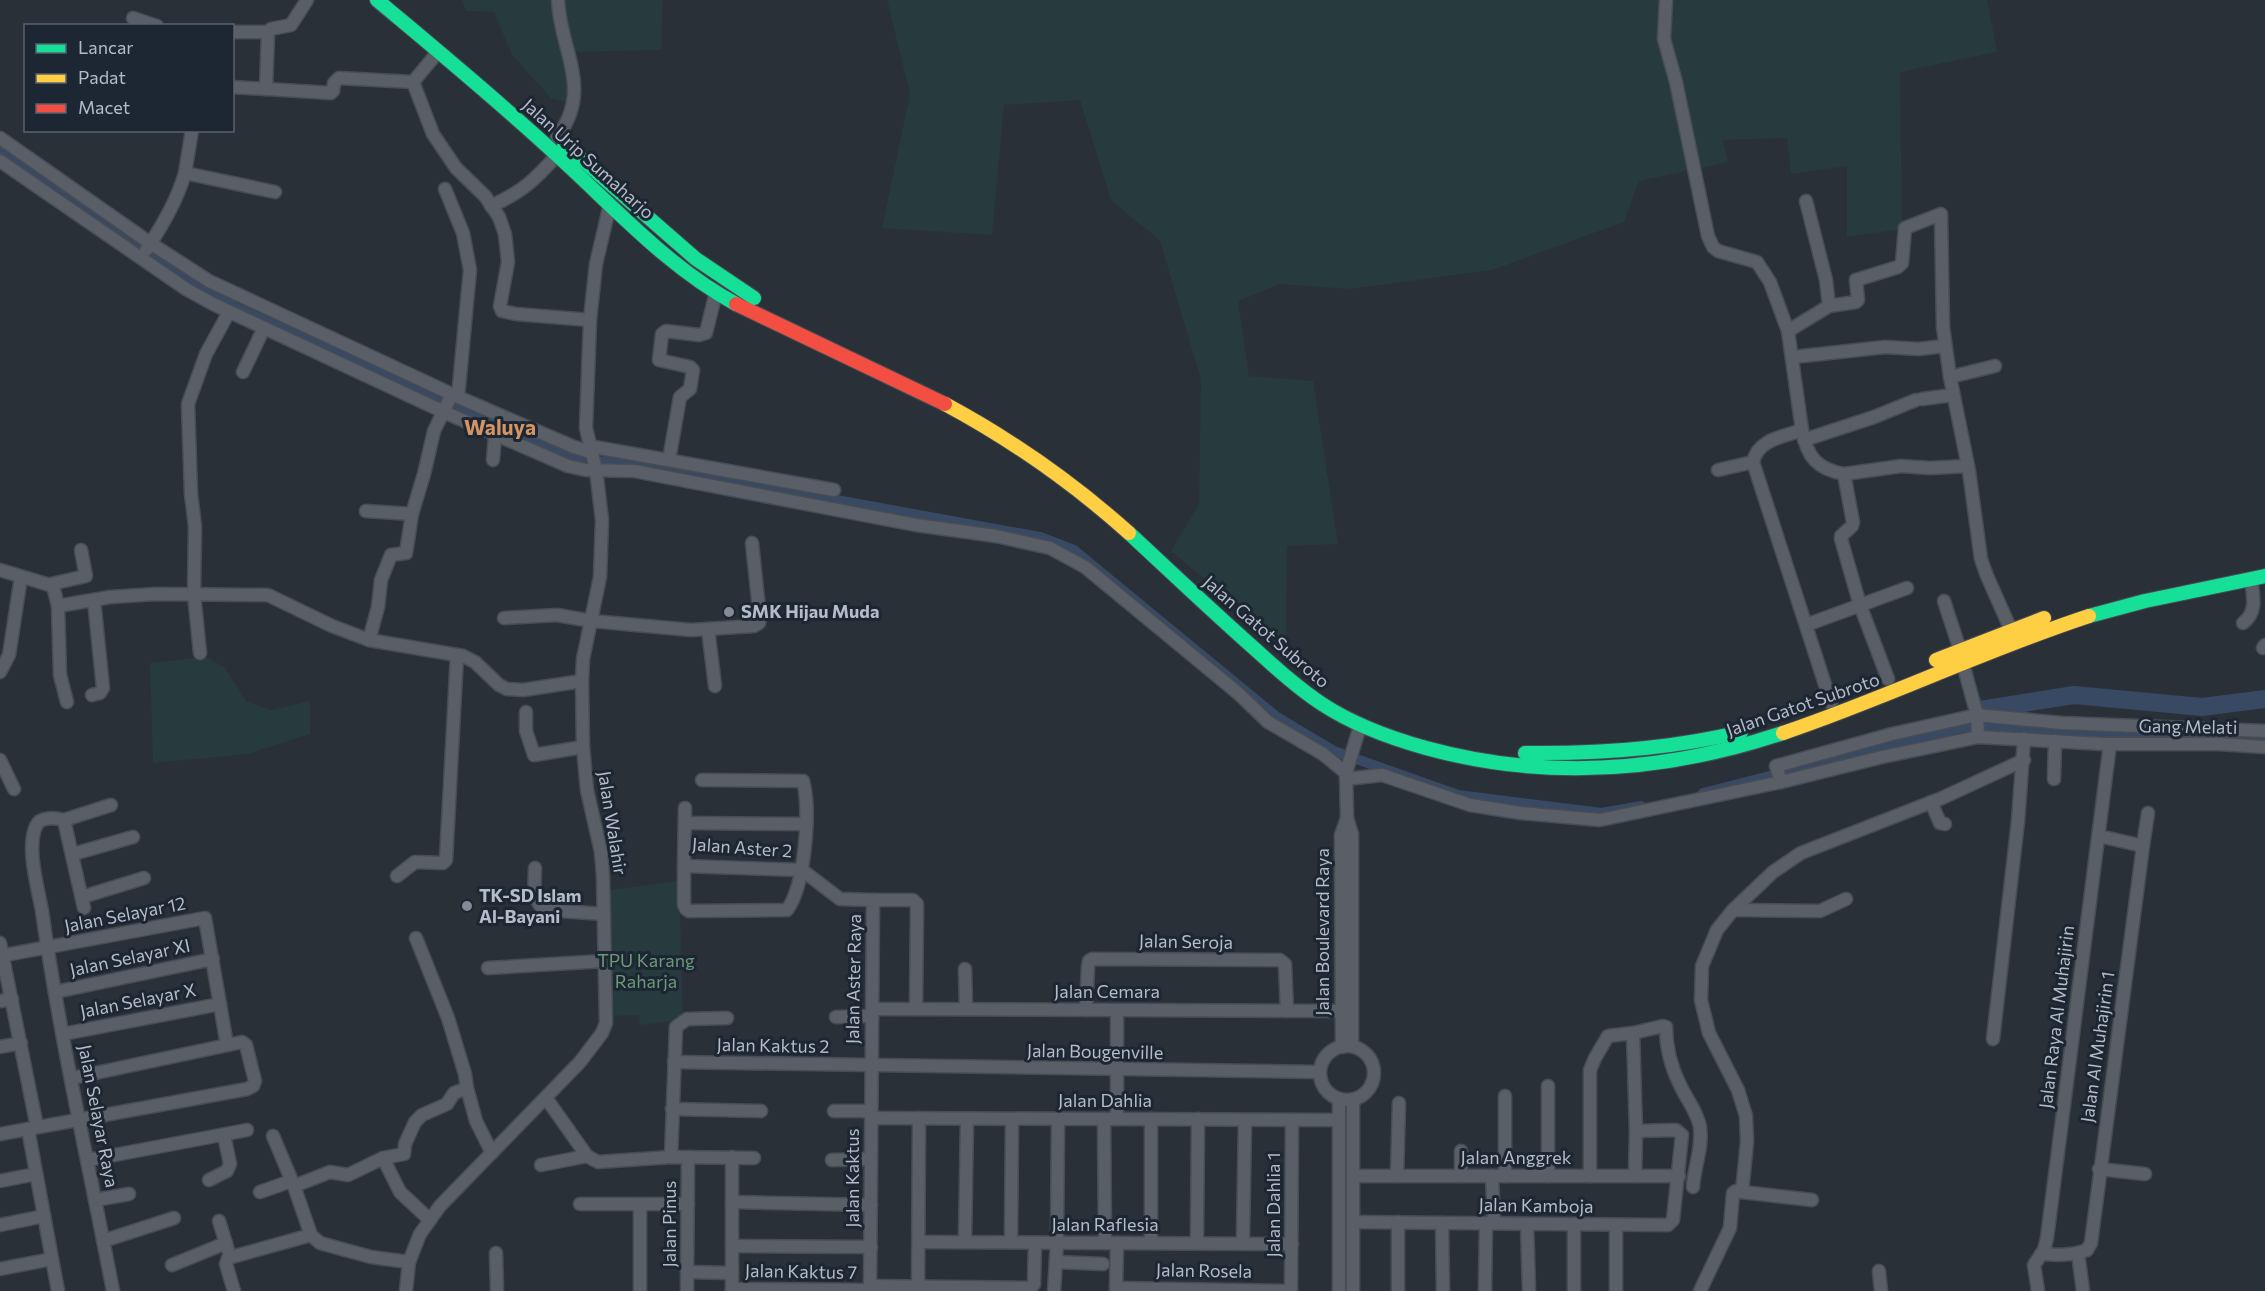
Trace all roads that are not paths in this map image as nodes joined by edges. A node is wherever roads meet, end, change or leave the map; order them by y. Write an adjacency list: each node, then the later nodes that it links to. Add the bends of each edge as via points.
1 (307, 0): 9 (street, via 291,25)
2 (377, 0): 10 (highway, Jalan Urip Sumaharjo)
3 (399, 0): 15 (highway, Jalan Urip Sumaharjo)
4 (558, 0): 15 (street, via 575,91 570,114)
5 (1666, 0): 32 (street, via 1664,39 1708,236 1718,251 1761,266)
6 (133, 18): 7 (street)
7 (151, 24)
8 (234, 32): 9 (street)
9 (268, 32): 13 (street)
10 (438, 52): 11 (street); 17 (highway, Jalan Urip Sumaharjo)
11 (412, 82): 13 (street, via 339,78 331,93); 24 (street, via 433,134)
12 (234, 87): 13 (street)
13 (266, 89)
14 (192, 132): 19 (street)
15 (557, 137): 30 (highway, Jalan Urip Sumaharjo, via 703,265)
16 (0, 138): 25 (street)
17 (557, 155): 23 (highway, Jalan Urip Sumaharjo); 24 (street, via 517,194)
18 (0, 161): 25 (street)
19 (185, 173): 21 (street); 25 (street, via 171,211)
20 (445, 189): 39 (street, via 463,233 470,270)
21 (275, 192)
22 (1806, 201): 27 (street)
23 (610, 204): 26 (highway, Jalan Urip Sumaharjo); 29 (street, Jalan Walahir, via 596,264)
24 (491, 206): 29 (street, via 505,234 508,262 502,310)
25 (146, 250): 28 (street, via 186,289); 39 (street)
26 (716, 292): 30 (highway, Jalan Urip Sumaharjo); 46 (street, via 706,333 662,334 659,360 693,370 690,389 679,399)
27 (1829, 306): 32 (street); 33 (street, via 1856,302 1856,280 1902,263 1905,228 1941,214)
28 (229, 312): 31 (street); 65 (street, via 206,354 188,404 195,526)
29 (590, 320): 43 (street, Jalan Walahir, via 586,406)
30 (788, 323): 40 (highway); 92 (highway, Jalan Gatot Subroto, via 968,416 1035,457 1090,498 1300,689)
31 (264, 328): 36 (street); 39 (street)
32 (1788, 331): 34 (street)
33 (1946, 346): 34 (street, via 1886,346); 37 (street)
34 (1793, 357): 42 (street)
35 (1995, 366): 37 (street)
36 (243, 372)
37 (1950, 377): 38 (street)
38 (1953, 395): 42 (street, via 1919,400 1874,417); 49 (street)
39 (450, 401): 41 (street); 43 (street); 56 (street, via 430,443)
40 (974, 404)
41 (495, 435): 45 (street); 50 (street, via 579,470)
42 (1803, 435): 48 (street, via 1765,444 1754,454); 53 (street, via 1820,466)
43 (590, 451): 47 (street); 50 (street, Jalan Walahir)
44 (1050, 452): 89 (highway, Jalan Gatot Subroto, via 1143,527 1242,622 1310,678 1337,698)
45 (493, 460)
46 (669, 460): 47 (street); 52 (street)
47 (635, 462): 50 (street); 52 (street)
48 (1753, 462): 51 (street); 73 (street)
49 (1968, 466): 53 (street, via 1900,466); 75 (street, via 1981,559)
50 (595, 469): 71 (street, Jalan Walahir, via 602,520 600,577)
51 (1718, 470)
52 (684, 471): 54 (street); 102 (street, via 916,525 996,536 1057,551 1085,567 1268,722)
53 (1844, 474): 68 (street, via 1852,526 1841,539)
54 (834, 490)
55 (366, 511): 56 (street)
56 (412, 514): 76 (street, via 406,553 391,555 384,571)
57 (752, 543): 74 (street, via 759,623 751,627)
58 (81, 550): 63 (street, via 86,576)
59 (0, 570): 60 (street)
60 (21, 577): 63 (street); 81 (street, via 9,654)
61 (2258, 578): 72 (street, via 2253,614); 80 (highway, Jalan Gatot Subroto, via 2079,619)
62 (2179, 579): 75 (highway, Jalan Gatot Subroto, via 2092,602)
63 (51, 584): 69 (street)
64 (1907, 588): 68 (street)
65 (194, 594): 66 (street); 76 (street, via 268,595); 78 (street)
66 (94, 600): 69 (street); 85 (street, via 103,688)
67 (1944, 601): 77 (street)
68 (1860, 604): 73 (street); 82 (street)
69 (58, 606): 86 (street, via 60,675)
70 (504, 618): 71 (street, via 556,615)
71 (592, 621): 74 (street); 83 (street, Jalan Walahir)
72 (2243, 623)
73 (1806, 624): 87 (street)
74 (708, 629): 84 (street)
75 (2011, 630): 77 (highway, Jalan Gatot Subroto)
76 (369, 640): 79 (street)
77 (1960, 650): 82 (highway, Jalan Gatot Subroto)
78 (200, 653)
79 (457, 655): 83 (street, via 475,662 507,689); 123 (street, via 446,860 415,862)
80 (1963, 664): 91 (street); 92 (highway, Jalan Gatot Subroto, via 1831,718 1768,739 1657,763 1578,770 1530,768 1485,762)
81 (0, 672)
82 (1888, 679): 87 (highway, Jalan Gatot Subroto)
83 (582, 681): 98 (street, Jalan Walahir)
84 (715, 686)
85 (92, 695)
86 (67, 702)
87 (1831, 703): 90 (highway, Jalan Gatot Subroto, via 1771,724 1694,742 1576,755 1488,750)
88 (526, 712): 98 (street, via 526,731 534,755)
89 (1379, 718)
90 (1400, 725)
91 (1977, 725): 94 (street, via 2062,723); 95 (street, Gang Melati); 103 (street, via 1882,757); 103 (street, via 1892,734)
92 (1360, 726): 102 (street, Jalan Boulevard Raya)
93 (2265, 731): 94 (street)
94 (2151, 735): 97 (street, Gang Melati); 99 (street, Gang Melati)
95 (2024, 739): 96 (street, Gang Melati); 101 (street)
96 (2055, 741): 97 (street, Gang Melati); 104 (street)
97 (2110, 744): 116 (street, Jalan Raya Al Muhajirin)
98 (583, 747): 128 (street, Jalan Walahir, via 587,790 602,860)
99 (2265, 747)
100 (0, 760): 106 (street)
101 (2024, 760): 107 (street); 150 (street)
102 (1347, 773): 103 (street, via 1382,775 1470,805 1600,820); 111 (street, Jalan Boulevard Raya)
103 (1778, 776)
104 (2054, 779)
105 (702, 780): 114 (street, via 800,780 804,783)
106 (14, 789)
107 (1931, 802): 115 (street, via 1940,823); 127 (street, via 1801,853 1773,872)
108 (111, 805): 112 (street)
109 (685, 808): 113 (street, Jalan Aster 2)
110 (2148, 813): 118 (street, Jalan Al Muhajirin 1)
111 (1347, 818): 144 (street, Jalan Boulevard Raya, via 1341,835); 154 (street, Jalan Boulevard Raya, via 1352,834)
112 (64, 820): 119 (street); 130 (street, Jalan Selayar Raya, via 46,819 35,826 33,852)
113 (684, 823): 114 (street); 120 (street, Jalan Aster 2)
114 (806, 824): 122 (street)
115 (1945, 824)
116 (2099, 836): 118 (street); 254 (street, Jalan Raya Al Muhajirin, via 2047,1238)
117 (133, 837): 119 (street)
118 (2143, 846): 200 (street, Jalan Al Muhajirin 1)
119 (73, 854): 124 (street, via 83,902)
120 (684, 867): 122 (street, Jalan Aster 2); 122 (street, via 684,905 689,911 788,910)
121 (535, 868): 128 (street, via 536,899 542,908)
122 (802, 870): 126 (street, Jalan Aster Raya, via 840,899)
123 (397, 876)
124 (144, 878)
125 (1846, 899): 127 (street, via 1820,911)
126 (873, 900): 139 (street, via 913,900 917,904); 145 (street, Jalan Aster Raya)
127 (1733, 910): 216 (street, via 1717,930 1702,966 1701,1000 1709,1033 1738,1090 1746,1116)
128 (604, 914): 133 (street, Jalan Walahir)
129 (416, 938): 161 (street, via 448,1018)
130 (47, 948): 131 (street); 132 (street, Jalan Selayar 12, via 205,918); 136 (street, Jalan Selayar Raya)
131 (1, 952): 137 (street)
132 (213, 959): 136 (street, Jalan Selayar XI); 138 (street)
133 (604, 962): 134 (street); 163 (street, Jalan Walahir, via 606,1012 602,1033)
134 (488, 968)
135 (964, 969): 140 (street)
136 (55, 992): 149 (street, Jalan Selayar Raya)
137 (6, 1000): 151 (street)
138 (220, 1004): 149 (street, Jalan Selayar X); 152 (street)
139 (916, 1009): 140 (street, Jalan Cemara); 145 (street, Jalan Cemara)
140 (966, 1009): 141 (street, Jalan Cemara)
141 (1086, 1010): 142 (street, Jalan Cemara); 143 (street, Jalan Seroja, via 1088,967 1092,959 1280,960 1285,964)
142 (1117, 1010): 143 (street, Jalan Cemara); 157 (street)
143 (1287, 1011): 144 (street, Jalan Cemara)
144 (1341, 1011): 154 (street, Jalan Boulevard Raya)
145 (872, 1012): 146 (street, Jalan Cemara); 156 (street, Jalan Aster Raya)
146 (836, 1017)
147 (728, 1018): 155 (street, via 687,1019 676,1027)
148 (1633, 1033): 184 (street); 208 (street, via 1608,1036 1590,1070); 214 (street, via 1666,1027 1672,1064 1700,1127 1701,1145)
149 (63, 1034): 159 (street, Jalan Selayar Raya)
150 (1993, 1039)
151 (21, 1043): 153 (street); 182 (street)
152 (227, 1045): 159 (street); 172 (street, via 246,1045 253,1086)
153 (0, 1047)
154 (1347, 1047): 158 (street, via 1330,1051); 165 (street, via 1363,1052 1374,1073 1372,1085)
155 (674, 1062): 156 (street, Jalan Kaktus 2); 167 (street)
156 (871, 1066): 157 (street, Jalan Bougenville); 170 (street, Jalan Kaktus)
157 (1117, 1070): 158 (street, Jalan Bougenville); 176 (street)
158 (1319, 1072): 164 (street, via 1328,1094)
159 (72, 1078): 172 (street, Jalan Selayar Raya)
160 (1548, 1086): 207 (street)
161 (466, 1088): 189 (street); 194 (street, via 415,1122 404,1154)
162 (1505, 1096): 206 (street)
163 (546, 1098): 189 (street, Jalan Walahir); 190 (street)
164 (1339, 1100): 165 (street); 181 (street)
165 (1353, 1100): 203 (street)
166 (1399, 1103): 204 (street)
167 (672, 1109): 168 (street); 191 (street)
168 (761, 1111)
169 (834, 1111): 170 (street, Jalan Dahlia)
170 (871, 1115): 171 (street, Jalan Dahlia); 196 (street, Jalan Kaktus)
171 (919, 1118): 173 (street, Jalan Dahlia); 242 (street)
172 (80, 1119): 182 (street); 197 (street, Jalan Selayar Raya)
173 (967, 1119): 174 (street, Jalan Dahlia); 243 (street)
174 (1012, 1119): 175 (street, Jalan Dahlia); 244 (street)
175 (1058, 1119): 176 (street, Jalan Dahlia); 247 (street)
176 (1111, 1119): 177 (street, Jalan Dahlia); 248 (street)
177 (1151, 1119): 178 (street, Jalan Dahlia); 239 (street)
178 (1198, 1119): 179 (street, Jalan Dahlia); 240 (street)
179 (1245, 1119): 180 (street, Jalan Dahlia); 238 (street)
180 (1292, 1120): 181 (street, Jalan Dahlia); 249 (street, Jalan Dahlia 1)
181 (1339, 1120): 278 (street)
182 (32, 1128): 185 (street); 201 (street)
183 (247, 1130): 186 (street)
184 (1636, 1131): 209 (street); 210 (street, via 1681,1132)
185 (0, 1134)
186 (224, 1135): 197 (street); 211 (street, via 230,1164 227,1171)
187 (273, 1136): 213 (street)
188 (1461, 1151): 205 (street)
189 (492, 1153): 228 (street, Jalan Walahir)
190 (587, 1156): 191 (street, via 598,1162); 199 (street)
191 (671, 1156): 192 (street)
192 (688, 1157): 193 (street); 222 (street, Jalan Pinus)
193 (732, 1157): 195 (street); 220 (street)
194 (383, 1158): 213 (street, via 348,1175 330,1172); 228 (street, via 400,1192)
195 (754, 1158)
196 (871, 1159): 198 (street); 223 (street, Jalan Kaktus)
197 (88, 1160): 218 (street, Jalan Selayar Raya)
198 (832, 1160)
199 (541, 1165)
200 (2099, 1169): 202 (street); 253 (street, Jalan Al Muhajirin 1, via 2091,1243 2087,1250)
201 (36, 1174): 212 (street); 225 (street)
202 (2145, 1174)
203 (1353, 1176): 204 (street, Jalan Anggrek); 229 (street)
204 (1397, 1176): 205 (street, Jalan Anggrek)
205 (1461, 1176): 206 (street, Jalan Anggrek)
206 (1499, 1176): 207 (street, Jalan Anggrek); 232 (street)
207 (1548, 1176): 208 (street, Jalan Anggrek)
208 (1590, 1176): 209 (street, Jalan Anggrek)
209 (1635, 1176): 210 (street, Jalan Anggrek)
210 (1679, 1176): 236 (street, Jalan Kamboja, via 1672,1222)
211 (209, 1180)
212 (0, 1181)
213 (293, 1183): 215 (street); 237 (street)
214 (1692, 1187)
215 (260, 1192)
216 (1742, 1192): 219 (street); 286 (street, via 1733,1193 1730,1228)
217 (129, 1194): 218 (street)
218 (96, 1200): 241 (street, Jalan Selayar Raya)
219 (1812, 1200)
220 (732, 1202): 223 (street); 250 (street)
221 (580, 1204): 224 (street)
222 (688, 1204): 224 (street); 263 (street, Jalan Pinus)
223 (871, 1205): 251 (street, Jalan Kaktus)
224 (640, 1206): 274 (street)
225 (44, 1216): 235 (street); 256 (street)
226 (174, 1218): 241 (street)
227 (219, 1221): 245 (street)
228 (430, 1221): 257 (street, Jalan Walahir)
229 (1353, 1222): 230 (street, Jalan Kamboja); 279 (street)
230 (1398, 1222): 231 (street, Jalan Kamboja); 280 (street)
231 (1442, 1223): 232 (street, Jalan Kamboja); 281 (street)
232 (1490, 1223): 233 (street, Jalan Kamboja); 282 (street)
233 (1527, 1224): 234 (street, Jalan Kamboja); 283 (street)
234 (1574, 1224): 236 (street, Jalan Kamboja); 284 (street)
235 (0, 1225)
236 (1616, 1225): 285 (street)
237 (311, 1235): 255 (street); 257 (street, via 320,1243)
238 (1243, 1237)
239 (1151, 1238)
240 (1197, 1238)
241 (103, 1241): 270 (street, Jalan Selayar Raya)
242 (918, 1242): 243 (street, Jalan Raflesia); 266 (street)
243 (965, 1242): 244 (street, Jalan Raflesia)
244 (1011, 1242): 246 (street, Jalan Raflesia)
245 (226, 1243): 255 (street); 260 (street)
246 (1035, 1243): 247 (street, Jalan Raflesia); 266 (street, Jalan Kaktus 7, via 1031,1288)
247 (1057, 1243): 248 (street, Jalan Raflesia); 258 (street)
248 (1111, 1243): 249 (street, Jalan Raflesia); 267 (street)
249 (1292, 1244): 277 (street, Jalan Dahlia 1)
250 (732, 1246): 251 (street); 264 (street)
251 (871, 1247): 265 (street, Jalan Kaktus)
252 (496, 1253): 273 (street)
253 (2078, 1253): 254 (street); 289 (street)
254 (2041, 1254): 288 (street, Jalan Raya Al Muhajirin, via 2034,1265)
255 (230, 1257): 271 (street, via 226,1264)
256 (52, 1259): 261 (street); 269 (street)
257 (409, 1262): 272 (street, Jalan Walahir)
258 (1056, 1262): 259 (street); 276 (street)
259 (1103, 1264)
260 (172, 1265)
261 (0, 1269)
262 (1879, 1270): 287 (street)
263 (687, 1272): 264 (street); 275 (street, Jalan Pinus)
264 (732, 1273): 268 (street)
265 (870, 1289): 266 (street, Jalan Kaktus 7); 268 (street, Jalan Kaktus 7)
266 (918, 1289)
267 (1116, 1289): 277 (street, Jalan Rosela)
268 (732, 1290)
269 (58, 1291)
270 (113, 1291)
271 (234, 1291)
272 (406, 1291)
273 (497, 1291)
274 (640, 1291)
275 (687, 1291)
276 (1054, 1291)
277 (1291, 1291)
278 (1339, 1291)
279 (1353, 1291)
280 (1398, 1291)
281 (1443, 1291)
282 (1485, 1291)
283 (1528, 1291)
284 (1574, 1291)
285 (1616, 1291)
286 (1700, 1291)
287 (1881, 1291)
288 (2038, 1291)
289 (2083, 1291)

